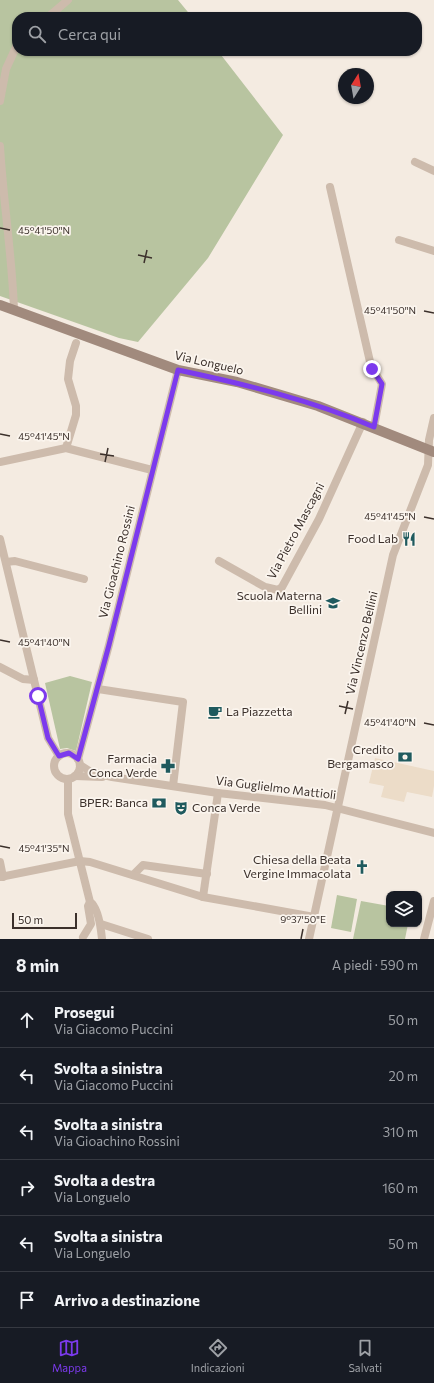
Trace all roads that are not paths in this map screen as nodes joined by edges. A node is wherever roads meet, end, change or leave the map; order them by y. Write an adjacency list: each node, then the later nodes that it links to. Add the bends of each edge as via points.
1 (68, 0): 2 (street)
2 (54, 12)
3 (12, 55): 4 (street, via 6,68)
4 (0, 101)
5 (0, 146): 13 (street)
6 (415, 162): 7 (street)
7 (434, 171)
8 (330, 187): 19 (street, via 371,366 382,384)
9 (399, 240): 10 (street)
10 (434, 251)
11 (0, 305): 13 (street, Via Longuelo)
12 (0, 309): 14 (street, Via Longuelo)
13 (14, 309): 14 (street, Via Longuelo)
14 (41, 319): 16 (street, Via Longuelo)
15 (76, 343): 20 (street, via 68,379 76,415)
16 (178, 370): 18 (street, Via Longuelo, via 259,388); 23 (street, Via Gioachino Rossini)
17 (434, 418): 21 (street, Via Vincenzo Bellini)
18 (363, 422): 19 (street, Via Longuelo); 25 (street, Via Pietro Mascagni, via 319,518 278,590 265,587)
19 (374, 427): 21 (street, Via Longuelo)
20 (66, 448): 22 (street); 23 (street)
21 (431, 450): 37 (street, Via Vincenzo Bellini, via 428,465 393,556)
22 (0, 462)
23 (152, 470): 30 (street, Via Gioachino Rossini)
24 (0, 539): 26 (street)
25 (219, 561)
26 (6, 562): 27 (street, via 15,561); 29 (street)
27 (84, 580)
28 (0, 668): 29 (street, via 23,679)
29 (34, 680): 31 (street, via 48,738)
30 (98, 688): 32 (street, Via Gioachino Rossini); 35 (street, via 183,702)
31 (59, 756): 32 (street, via 69,753); 33 (street, via 55,762 55,770 59,776)
32 (79, 762): 33 (street); 34 (street, Via Guglielmo Mattioli, via 91,772)
33 (72, 777): 34 (street, Via Guglielmo Mattioli); 39 (street, via 68,814)
34 (112, 777): 35 (street, Via Guglielmo Mattioli)
35 (173, 786): 36 (street, Via Guglielmo Mattioli)
36 (218, 793): 37 (street, Via Guglielmo Mattioli); 41 (street)
37 (338, 808): 38 (street, Via Guglielmo Mattioli); 47 (street, Via Vincenzo Bellini)
38 (434, 833)
39 (80, 860): 42 (street); 43 (street); 46 (street)
40 (0, 862): 43 (street)
41 (207, 874): 42 (street, via 143,865); 44 (street)
42 (133, 875): 44 (street)
43 (1, 877)
44 (203, 897): 47 (street)
45 (434, 901): 49 (street)
46 (90, 902): 48 (street, via 94,905); 51 (street, via 88,906 91,924)
47 (314, 916): 56 (street, Via Vincenzo Bellini)
48 (101, 924): 50 (street); 53 (street)
49 (431, 927): 57 (street)
50 (123, 932): 54 (street, via 110,934); 55 (street)
51 (80, 938): 52 (street, via 92,936)
52 (98, 939)
53 (102, 939)
54 (106, 939)
55 (148, 939)
56 (309, 939)
57 (424, 939)

